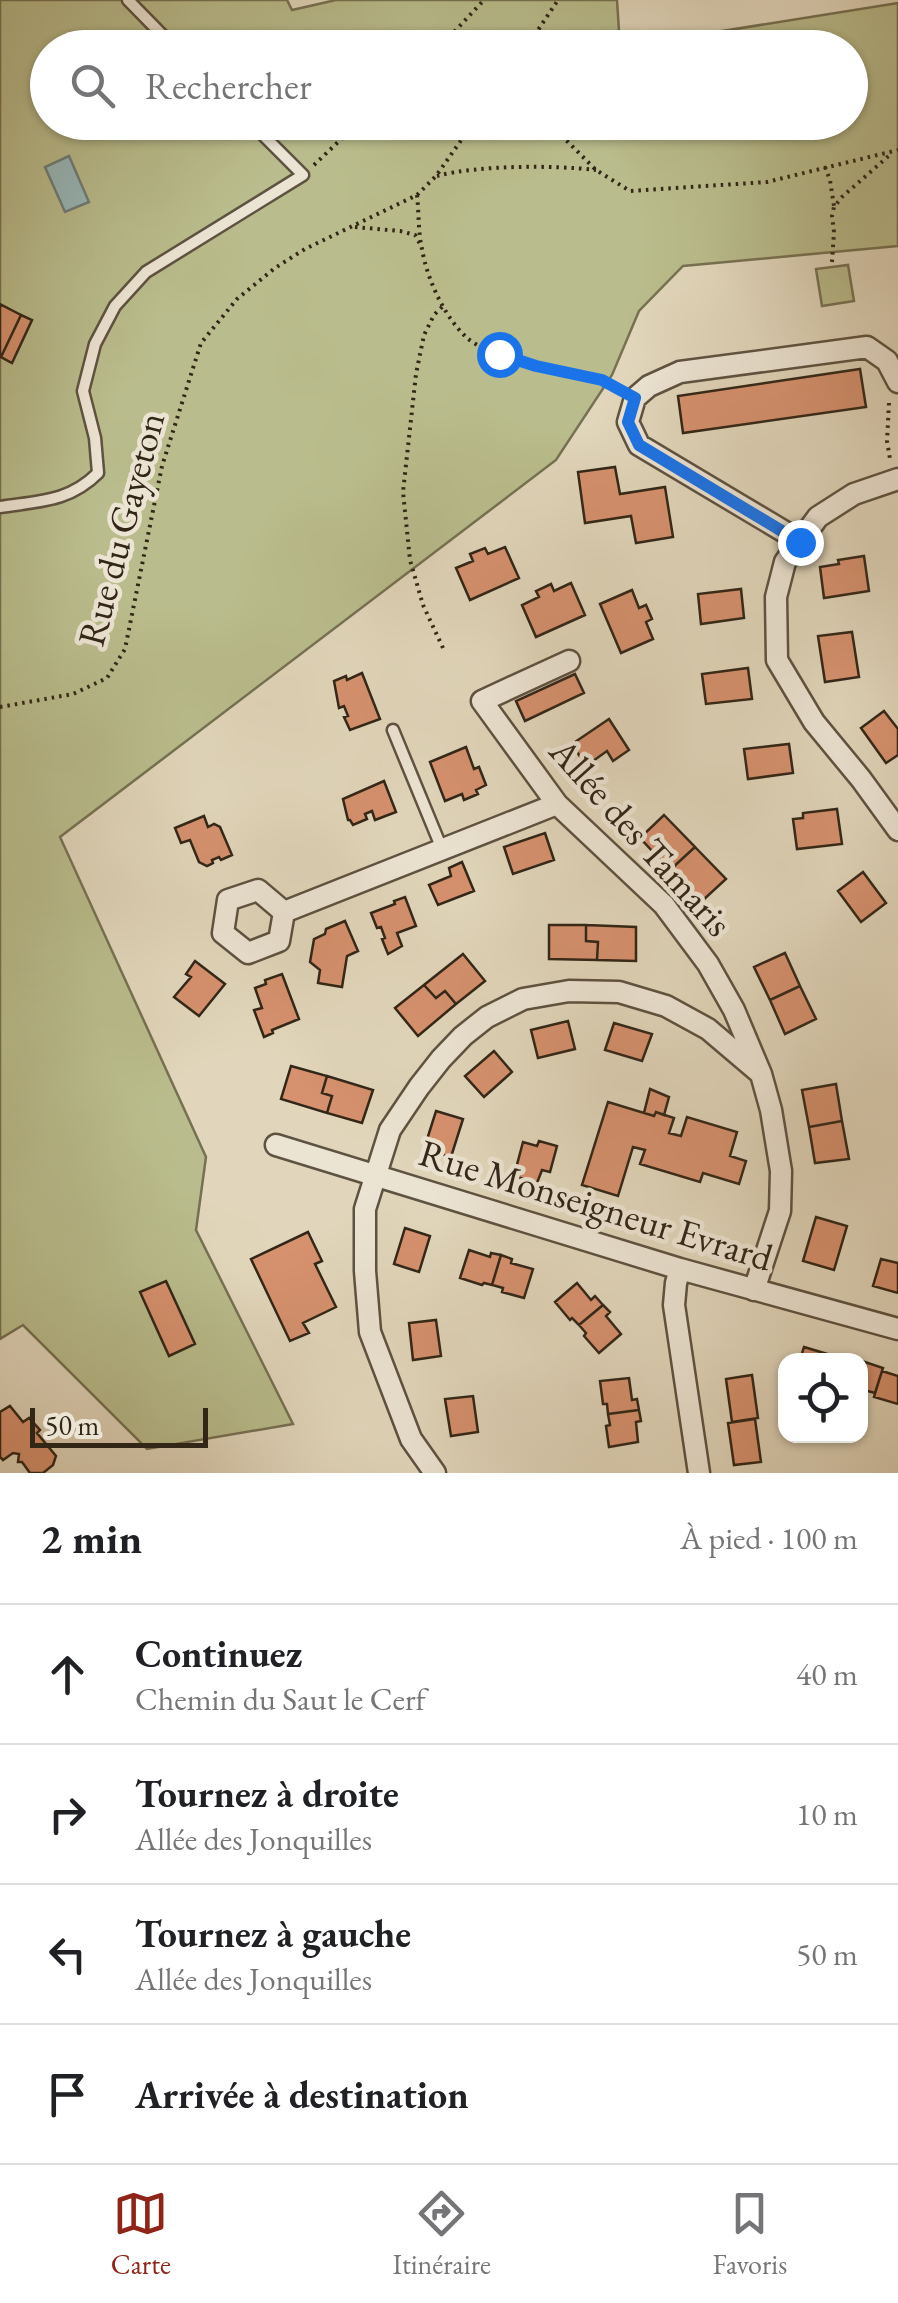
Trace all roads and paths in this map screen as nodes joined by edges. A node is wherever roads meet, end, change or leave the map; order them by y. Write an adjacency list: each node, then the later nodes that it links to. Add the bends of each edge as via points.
1 (128, 0): 4 (lane)
2 (484, 0): 5 (path)
3 (558, 0): 6 (path)
4 (157, 30)
5 (456, 30)
6 (538, 30)
7 (268, 140): 14 (lane)
8 (340, 140): 14 (path)
9 (461, 140): 15 (path)
10 (566, 140): 13 (path)
11 (898, 150): 12 (path); 17 (path)
12 (825, 167): 13 (path, via 767,182 630,192); 17 (path)
13 (596, 170): 15 (path)
14 (304, 175): 25 (lane, via 146,272 114,306 83,391 98,473 69,496)
15 (436, 176): 16 (path)
16 (417, 195): 18 (path); 19 (path)
17 (834, 207): 20 (path)
18 (350, 227): 19 (path, via 415,235); 29 (path, Rue du Gayeton, via 276,268 237,299 201,343 162,466 124,649 107,678 74,694)
19 (421, 246): 21 (path)
20 (832, 262)
21 (444, 305): 23 (path, via 468,339 536,366 602,380); 27 (path, via 424,334 402,492 410,560)
22 (894, 389): 23 (street, via 887,361 867,347 680,372); 24 (path, via 887,441)
23 (635, 398): 26 (street, via 628,422 639,445)
24 (895, 474): 26 (street, via 818,517)
25 (0, 507)
26 (800, 542): 32 (street, via 785,562 776,596 776,660 814,722)
27 (443, 648)
28 (569, 661): 31 (street, Allée des Tamaris, via 482,701)
29 (0, 707)
30 (393, 730): 33 (lane)
31 (557, 804): 33 (street); 35 (street, Allée des Tamaris, via 664,905 708,964)
32 (898, 830)
33 (442, 849): 34 (street)
34 (284, 912)
35 (761, 1074): 37 (street, via 708,1029 666,1006 619,992 523,998 463,1036 418,1087 390,1130); 39 (street, Allée des Tamaris, via 781,1171 780,1210)
36 (276, 1145): 37 (street, Rue Monseigneur Evrard)
37 (376, 1175): 38 (street, Rue Monseigneur Evrard); 41 (street, via 366,1209 370,1332 411,1439)
38 (680, 1269): 39 (street, Rue Monseigneur Evrard); 42 (street, via 674,1305)
39 (754, 1290): 40 (street, Rue Monseigneur Evrard)
40 (898, 1328)
41 (435, 1473)
42 (699, 1473)

